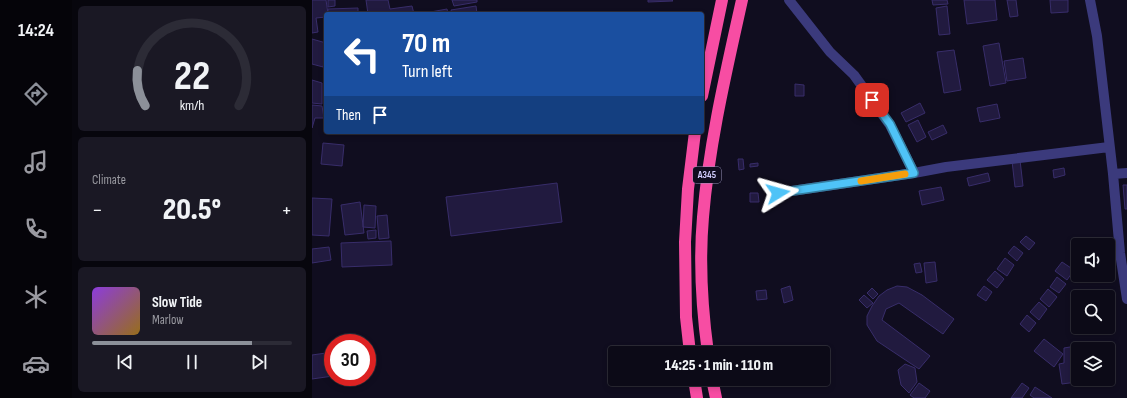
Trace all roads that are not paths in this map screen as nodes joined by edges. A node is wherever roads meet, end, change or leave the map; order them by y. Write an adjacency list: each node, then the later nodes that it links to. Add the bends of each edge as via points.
1 (722, 0): 5 (highway)
2 (742, 0): 14 (highway, A345, via 721,93 706,187 702,256)
3 (789, 0): 8 (street, via 830,52 854,75 890,124)
4 (1090, 0): 7 (street, via 1097,36)
5 (704, 86)
6 (695, 134): 13 (highway, A345, via 685,242 686,318)
7 (1109, 147): 8 (street); 10 (street)
8 (914, 173): 11 (street)
9 (1127, 173): 10 (street)
10 (1113, 174): 12 (street)
11 (778, 193)
12 (1127, 299)
13 (689, 346)
14 (707, 346)
15 (695, 386): 17 (highway)
16 (713, 386): 18 (highway)
17 (697, 398)
18 (716, 398)

